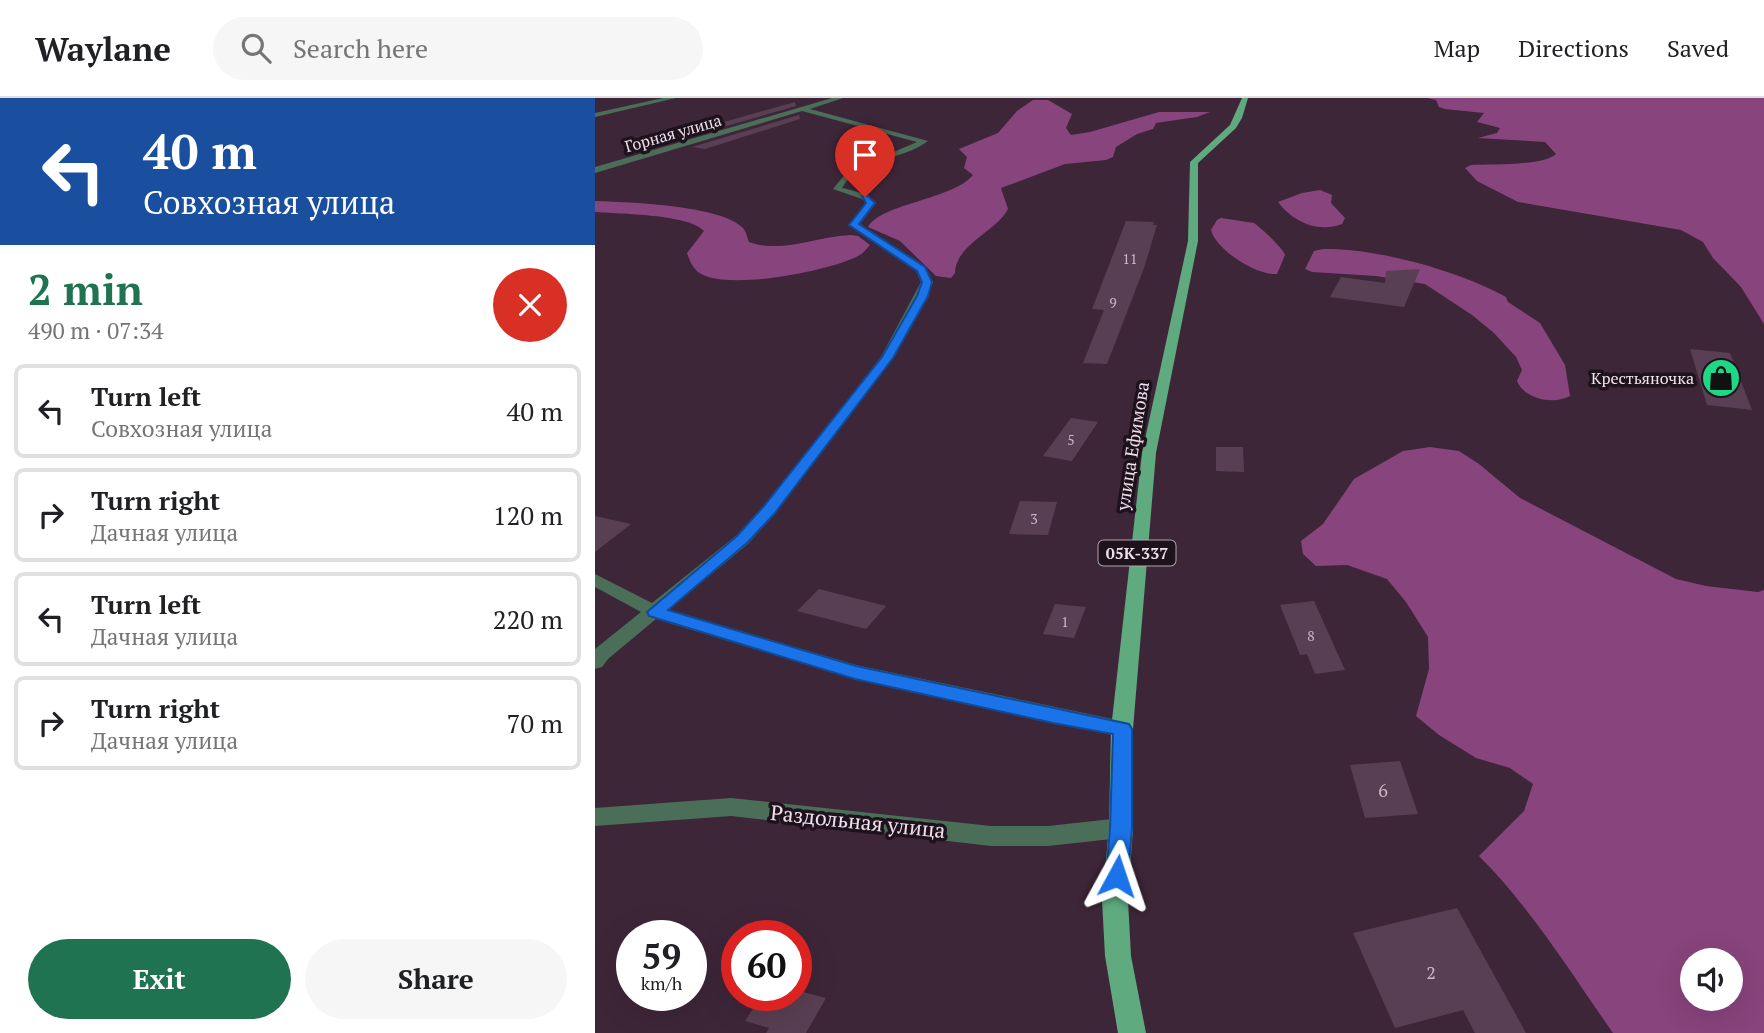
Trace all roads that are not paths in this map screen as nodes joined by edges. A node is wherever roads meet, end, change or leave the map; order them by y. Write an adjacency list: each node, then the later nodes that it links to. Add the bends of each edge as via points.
1 (673, 98): 5 (street)
2 (840, 98): 4 (street, Горная улица)
3 (1245, 98): 10 (main road, улица Ефимова / 05К-337, via 1243,111 1226,137 1194,162 1190,184 1193,241 1149,453)
4 (801, 109): 6 (street, Горная улица); 8 (street, via 924,141 852,174 840,181 837,189 871,203 854,225 921,269 927,282 887,358 770,509 743,539)
5 (595, 115)
6 (595, 170)
7 (595, 580): 8 (street)
8 (655, 612): 9 (street); 10 (street, via 855,672)
9 (595, 662)
10 (1122, 729): 12 (main road, улица Ефимова / 05К-337)
11 (595, 817): 12 (street, Раздольная улица, via 731,807 991,836 1048,836)
12 (1121, 828): 13 (main road, улица Ефимова / 05К-337, via 1115,900 1118,956)
13 (1132, 1033)

